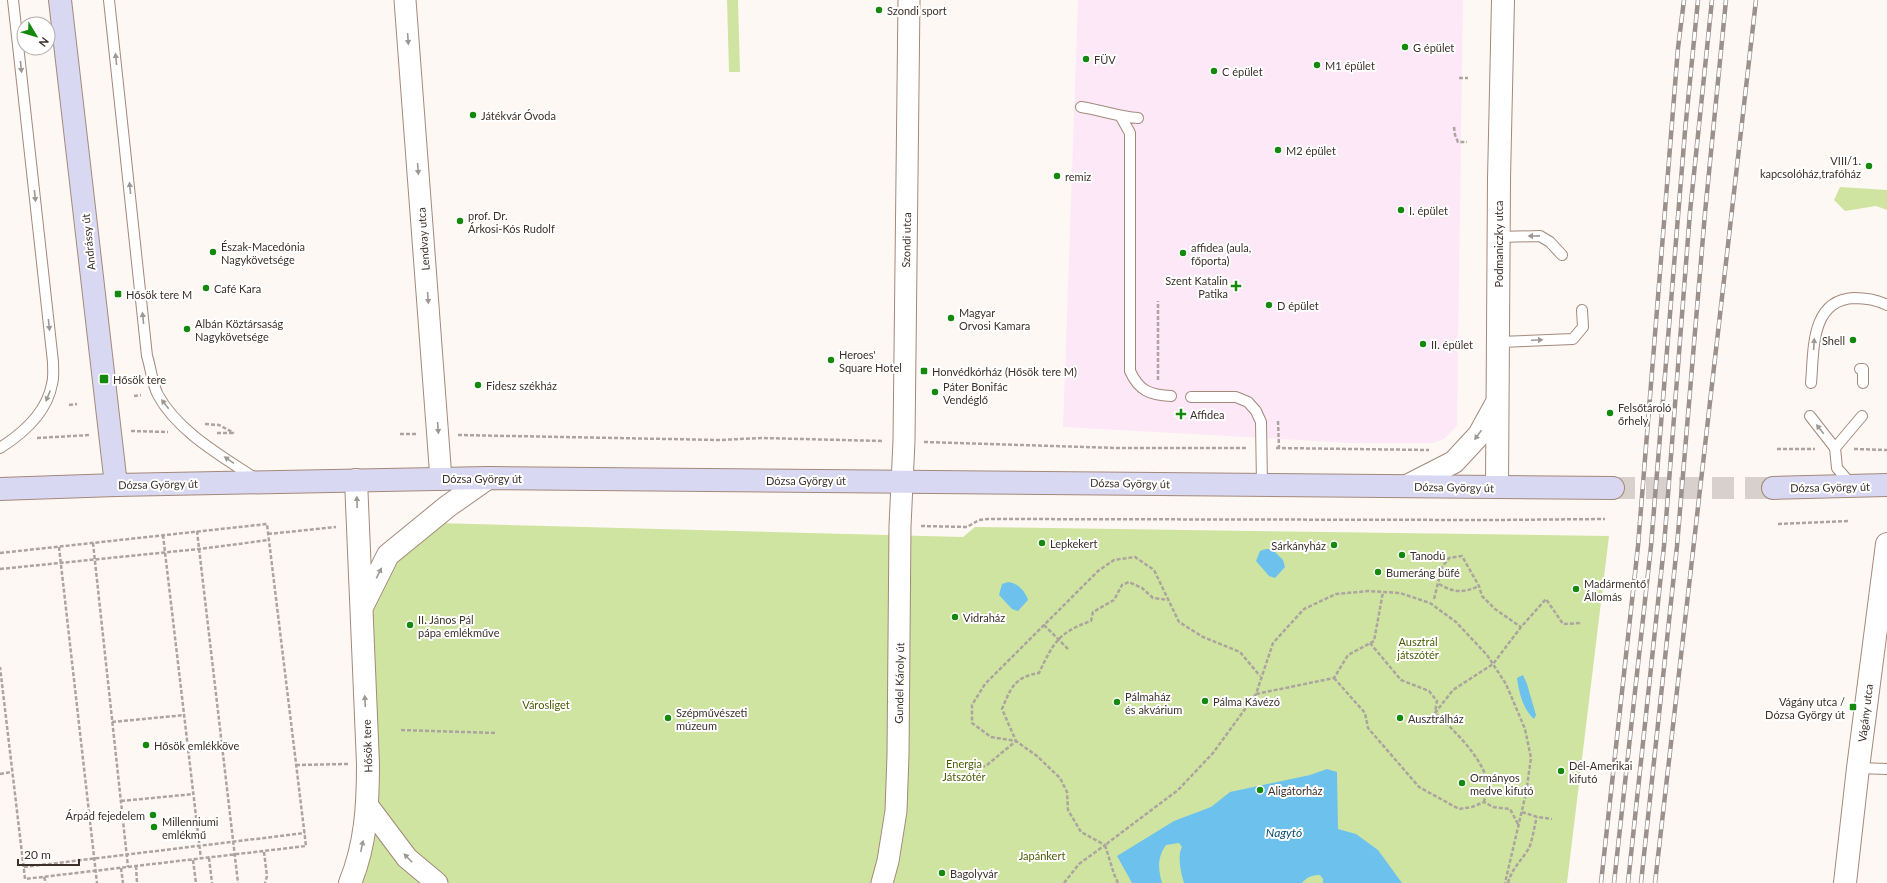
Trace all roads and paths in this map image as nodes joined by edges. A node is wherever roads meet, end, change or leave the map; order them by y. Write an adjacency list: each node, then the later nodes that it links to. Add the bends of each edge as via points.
1 (13, 0): 38 (lane, one-way to 38, via 54,362 52,385 43,407 30,425)
2 (60, 0): 51 (main road, Andrássy út)
3 (110, 0): 50 (lane, one-way to 3, via 190,433 158,395 147,356)
4 (405, 0): 36 (street, Lendvay utca, one-way to 36)
5 (909, 0): 37 (street, Szondi utca)
6 (1504, 0): 14 (street, Podmaniczky utca)
7 (1459, 78): 8 (path)
8 (1468, 78)
9 (1081, 107): 10 (lane)
10 (1121, 117): 11 (lane); 26 (lane, via 1130,133 1130,371 1135,382 1146,391 1154,395)
11 (1138, 118)
12 (1454, 127): 13 (path, via 1454,135 1458,142)
13 (1467, 142)
14 (1498, 237): 15 (lane, one-way to 14, via 1540,236); 19 (street, Podmaniczky utca)
15 (1562, 255)
16 (1158, 301): 23 (path)
17 (1887, 305): 21 (lane, one-way to 17, via 1817,367 1817,326 1828,309 1846,299 1861,298)
18 (1582, 310): 19 (lane, one-way to 18, via 1573,339 1583,327)
19 (1498, 342): 28 (street, Podmaniczky utca)
20 (1860, 369): 22 (lane, via 1863,369)
21 (1811, 383)
22 (1863, 384)
23 (1158, 386)
24 (141, 395): 25 (path)
25 (134, 396)
26 (1171, 396)
27 (1191, 397): 39 (lane, via 1236,397 1248,402 1261,422)
28 (1497, 401): 54 (street, one-way to 54, via 1479,434 1454,462); 56 (street, Podmaniczky utca)
29 (77, 404): 30 (path)
30 (69, 405)
31 (1810, 416): 40 (lane, one-way to 31)
32 (1862, 416): 40 (lane)
33 (201, 424): 34 (path, via 219,425)
34 (234, 433)
35 (400, 434): 36 (path)
36 (438, 435): 37 (path); 47 (street, Lendvay utca)
37 (904, 441): 39 (path, via 1117,448); 49 (street, Szondi utca)
38 (0, 448)
39 (1262, 448): 44 (path); 52 (lane)
40 (1835, 448): 55 (lane, via 1837,468)
41 (1777, 449): 42 (path)
42 (1815, 449)
43 (1854, 449): 45 (path)
44 (1435, 450)
45 (1887, 450)
46 (488, 478): 47 (main road, Dózsa György út); 49 (main road, Dózsa György út); 83 (street, Hősök tere, one-way to 46, via 388,555 448,506)
47 (441, 479): 48 (main road, Dózsa György út)
48 (356, 480): 50 (main road, Dózsa György út); 83 (street, Hősök tere, one-way to 48)
49 (902, 481): 52 (main road, Dózsa György út); 64 (street, Gundel Károly út)
50 (261, 482): 51 (main road, Dózsa György út)
51 (116, 485): 59 (main road, Dózsa György út)
52 (1262, 485): 54 (main road, Dózsa György út)
53 (1887, 485): 55 (main road, Dózsa György út)
54 (1407, 486): 56 (main road, Dózsa György út)
55 (1852, 486): 58 (main road, Dózsa György út)
56 (1496, 487): 57 (main road, Dózsa György út)
57 (1613, 488)
58 (1773, 488)
59 (0, 489)
60 (1604, 519): 64 (path, via 988,519 967,527)
61 (1850, 521): 62 (path)
62 (1778, 524)
63 (343, 526): 66 (path)
64 (900, 526): 143 (street, Gundel Károly út, via 896,811)
65 (197, 532): 66 (path, via 267,524); 67 (path); 72 (path)
66 (268, 534): 68 (path)
67 (163, 535): 69 (path); 73 (path)
68 (269, 540): 72 (path); 102 (path)
69 (93, 543): 71 (path); 75 (path)
70 (1887, 544): 103 (street, Vágány utca)
71 (58, 547): 74 (path); 76 (path)
72 (199, 549): 73 (path); 117 (path)
73 (165, 552): 75 (path); 96 (path)
74 (0, 553)
75 (95, 559): 76 (path); 97 (path)
76 (60, 562): 77 (path); 124 (path)
77 (0, 569)
78 (1439, 584): 79 (path, via 1459,592); 79 (path, via 1442,567 1449,558 1462,556); 81 (path)
79 (1479, 586): 86 (path, via 1482,596 1495,609)
80 (1383, 592): 88 (path, via 1374,641); 90 (path, via 1400,593 1430,603 1456,622); 92 (path, via 1336,594 1304,609 1273,643)
81 (1434, 599)
82 (1168, 600): 85 (path, via 1154,570 1135,558 1114,560 1098,571); 87 (path, via 1153,598 1142,588 1129,582 1122,585 1114,600 1093,612 1092,621 1065,632); 92 (path, via 1179,622 1204,637 1240,652)
83 (361, 608): 111 (street, Hősök tere, one-way to 83)
84 (1582, 623): 86 (path, via 1563,624 1546,599)
85 (1044, 625): 87 (path); 100 (path, via 985,684 972,705 972,723 991,737)
86 (1521, 627): 90 (path)
87 (1059, 639): 89 (path); 100 (path, via 1051,647 1039,673 1024,676 1010,690 1002,709)
88 (1370, 643): 93 (path, via 1348,655); 95 (path, via 1401,680 1429,691 1437,701)
89 (1069, 650)
90 (1493, 664): 95 (path, via 1453,690); 112 (path, via 1506,684 1525,729 1531,758)
91 (0, 667): 106 (path)
92 (1261, 677): 94 (path)
93 (1334, 678): 94 (path); 110 (path, via 1365,714 1368,728 1419,787 1458,809)
94 (1256, 694): 118 (path, via 1213,752 1178,790)
95 (1435, 712): 110 (path, via 1478,761 1487,782)
96 (185, 715): 97 (path); 108 (path)
97 (112, 722): 109 (path)
98 (402, 730): 99 (path)
99 (496, 733)
100 (1016, 741): 105 (path, via 992,761); 118 (path, via 1037,756 1060,778 1066,792 1068,810 1081,832)
101 (348, 764): 102 (path)
102 (296, 766): 116 (path)
103 (1858, 768): 104 (lane); 148 (street, Vágány utca)
104 (1887, 769)
105 (976, 770)
106 (12, 772): 107 (path); 128 (path)
107 (0, 774)
108 (194, 794): 109 (path); 119 (path)
109 (121, 801): 121 (path)
110 (1484, 802): 115 (path, via 1510,809)
111 (368, 806): 141 (street, Hősök tere, one-way to 111, via 362,846); 142 (street, one-way to 111, via 407,858)
112 (1522, 812): 113 (path); 115 (path)
113 (1537, 817): 114 (path); 147 (path, via 1529,847 1517,862)
114 (1552, 819)
115 (1519, 827): 146 (path)
116 (305, 833): 117 (path); 120 (path, via 306,846)
117 (233, 842): 119 (path); 122 (path)
118 (1104, 845): 144 (path, via 1078,864); 145 (path)
119 (200, 846): 121 (path); 125 (path)
120 (264, 852): 122 (path); 140 (path, via 267,876)
121 (126, 855): 124 (path); 129 (path)
122 (235, 856): 123 (path); 139 (path)
123 (209, 858): 125 (path); 138 (path)
124 (94, 859): 128 (path); 131 (path)
125 (201, 859): 126 (path)
126 (193, 860): 127 (path); 137 (path)
127 (136, 866): 129 (path); 136 (path)
128 (24, 867): 132 (path, via 25,879)
129 (128, 867): 130 (path)
130 (121, 868): 131 (path); 135 (path)
131 (96, 871): 132 (path); 134 (path)
132 (44, 877): 133 (path)
133 (46, 883)
134 (97, 883)
135 (123, 883)
136 (138, 883)
137 (196, 883)
138 (212, 883)
139 (238, 883)
140 (265, 883)
141 (350, 883)
142 (437, 883)
143 (882, 883)
144 (1064, 883)
145 (1118, 883)
146 (1505, 883)
147 (1508, 883)
148 (1845, 883)

